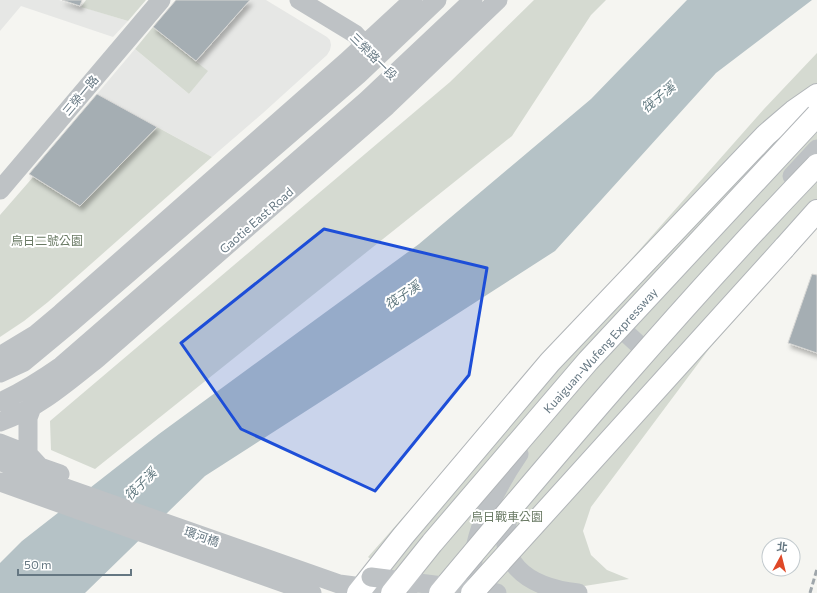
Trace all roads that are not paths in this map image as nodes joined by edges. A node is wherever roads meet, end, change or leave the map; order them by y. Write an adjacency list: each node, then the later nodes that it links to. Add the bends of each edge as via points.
1 (161, 0): 14 (street, 三榮一路)
2 (299, 0): 7 (street, 三榮路一段, via 355,34)
3 (413, 0): 7 (street)
4 (437, 0): 7 (street)
5 (473, 0): 8 (street, Gaotie East Road)
6 (498, 0): 8 (street, Gaotie East Road)
7 (371, 51): 8 (street, 三榮路一段); 17 (street, via 36,334); 18 (street, via 45,345 24,362)
8 (399, 82): 19 (street, Gaotie East Road, via 367,100 61,366 36,384); 20 (street, Gaotie East Road, via 98,358)
9 (817, 95): 29 (highway, via 766,134 550,362)
10 (817, 115): 33 (highway, Kuaiguan-Wufeng Expressway, bridge, via 588,361)
11 (817, 129): 16 (street)
12 (817, 149): 16 (street)
13 (817, 164): 35 (highway, bridge, via 705,284)
14 (0, 190)
15 (817, 211): 30 (highway, bridge)
16 (632, 339): 27 (street, via 520,452 501,480); 28 (street, via 518,490 508,517)
17 (0, 356)
18 (0, 373)
19 (0, 402)
20 (32, 408): 21 (street, Gaotie East Road); 23 (street, via 28,418)
21 (0, 422)
22 (0, 443): 23 (street)
23 (28, 454): 29 (street, via 40,466 346,574)
24 (0, 461): 29 (street, 環河橋, via 37,478 332,582)
25 (0, 482): 32 (street, 環河橋)
26 (0, 495): 31 (street)
27 (480, 531): 28 (street, via 481,538 491,546 497,546); 30 (street, via 474,555)
28 (505, 536): 37 (street, via 509,556 517,569 547,587)
29 (364, 586): 30 (street, bridge); 34 (street, 環河橋)
30 (473, 592): 36 (street)
31 (277, 593)
32 (312, 593)
33 (392, 593)
34 (408, 593)
35 (440, 593)
36 (497, 593)
37 (571, 593)

